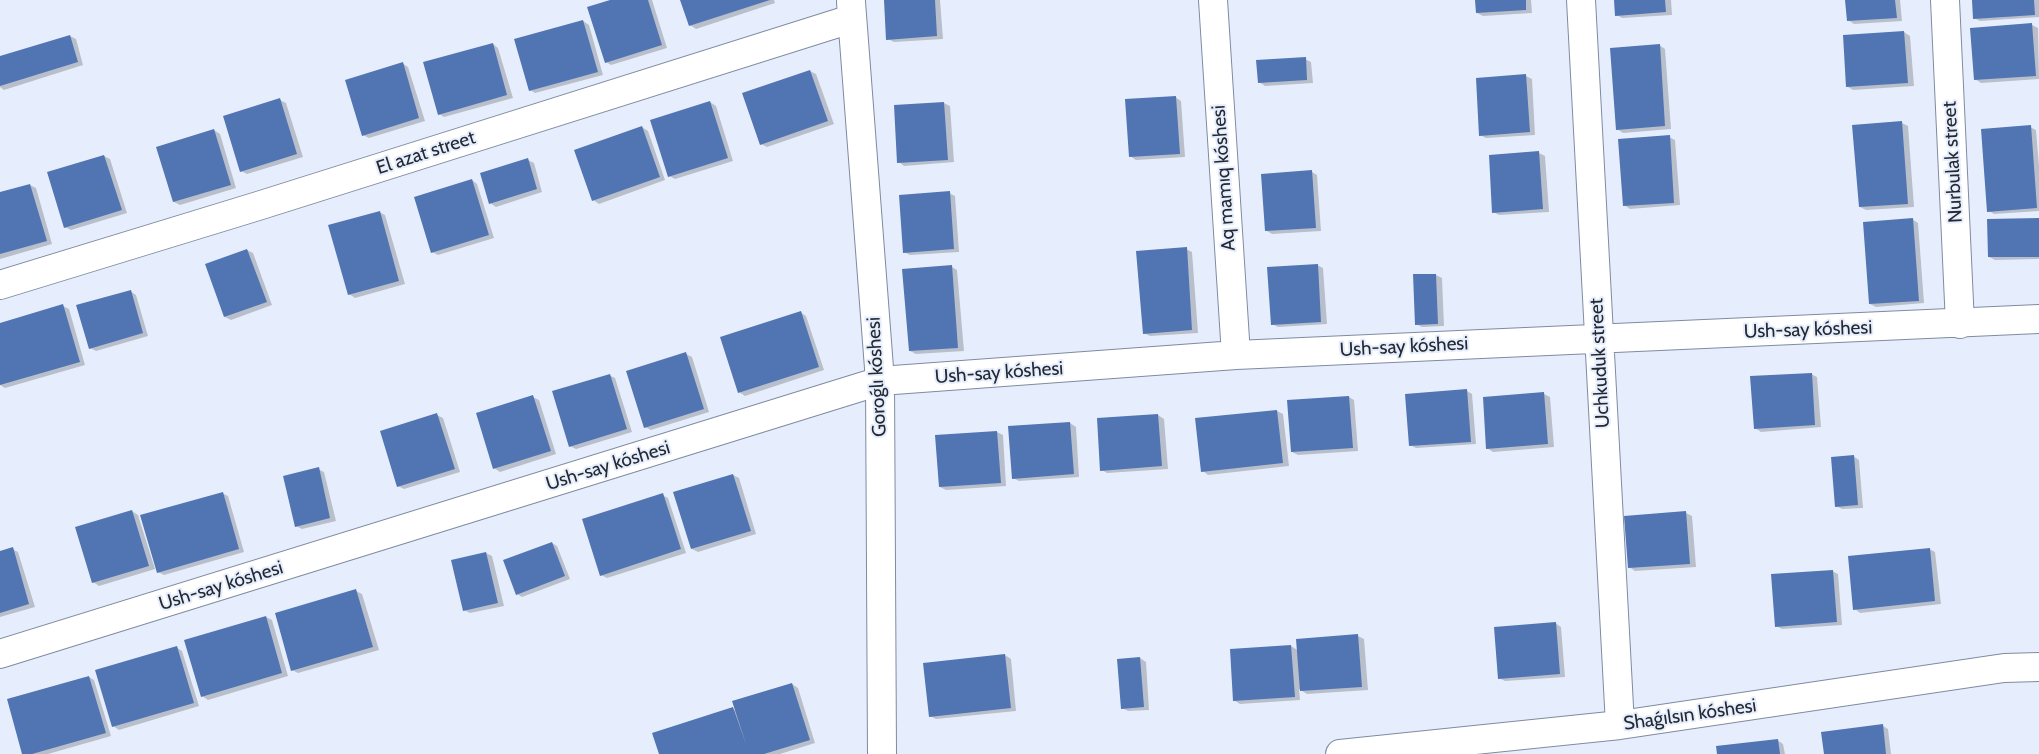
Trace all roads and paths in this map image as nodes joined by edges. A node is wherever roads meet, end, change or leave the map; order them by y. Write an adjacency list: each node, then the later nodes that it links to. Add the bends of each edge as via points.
1 (1213, 0): 9 (street, Aq mamıq kóshesi)
2 (1581, 0): 8 (street, Uchkuduk street)
3 (1945, 0): 7 (street, Nurbulak street)
4 (851, 9): 5 (street, El azat street, via 249,209); 10 (street, Goroǵlı kóshesi)
5 (0, 285)
6 (2039, 319): 7 (street, Ush-say kóshesi)
7 (1960, 324): 8 (street, Ush-say kóshesi)
8 (1599, 338): 9 (street, Ush-say kóshesi); 13 (street, Uchkuduk street)
9 (1236, 355): 10 (street, Ush-say kóshesi)
10 (880, 382): 11 (street, Ush-say kóshesi); 14 (street, Goroǵlı kóshesi)
11 (0, 654)
12 (2039, 667): 13 (street, Shaǵılsın kóshesi, via 2004,668)
13 (1620, 725): 15 (street, Shaǵılsın kóshesi)
14 (882, 754)
15 (1340, 754)

